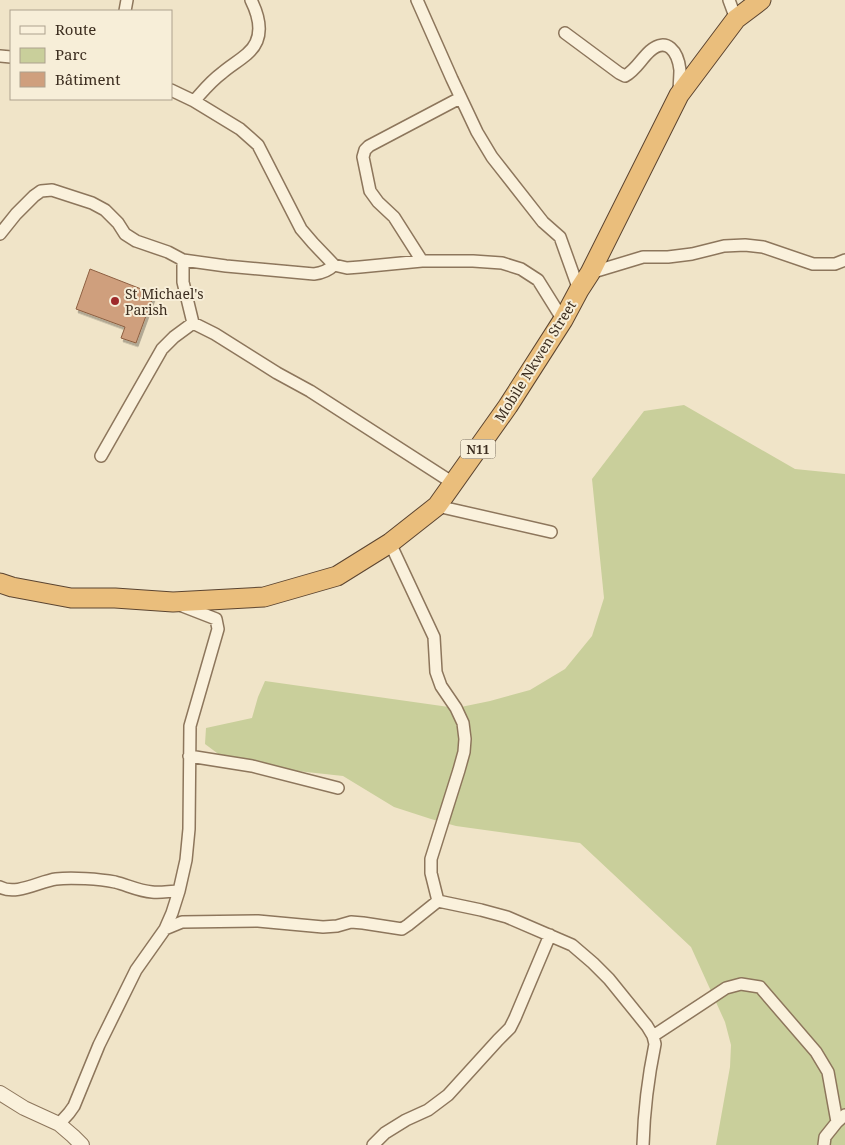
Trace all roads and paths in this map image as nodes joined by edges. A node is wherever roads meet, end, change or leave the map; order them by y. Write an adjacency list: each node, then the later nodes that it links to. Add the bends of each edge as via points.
1 (251, 0): 10 (street, via 260,27 257,42 249,53 209,83)
2 (417, 0): 9 (street)
3 (729, 0): 5 (street)
4 (761, 0): 5 (highway, Mobile Nkwen Street / N11)
5 (736, 20): 8 (highway, Mobile Nkwen Street / N11)
6 (565, 33): 8 (street, via 625,76 632,73 648,52 658,45 666,45 673,50 680,69)
7 (172, 90): 10 (street)
8 (679, 95): 16 (highway, Mobile Nkwen Street / N11)
9 (460, 98): 14 (street, via 364,150 370,191 394,217); 17 (street, via 492,156 543,222 560,237)
10 (194, 101): 15 (street, via 240,129 258,146 301,229)
11 (0, 234): 12 (street, via 34,196 41,191 52,190 92,203 105,210 125,234 136,241)
12 (183, 260): 15 (street, via 314,274); 19 (street, via 183,282)
13 (845, 260): 16 (street, via 836,264 813,264 763,247 724,246 692,254 643,257)
14 (422, 261): 15 (street, via 360,268); 18 (street, via 502,263 522,270 538,280)
15 (334, 265)
16 (590, 274): 17 (highway, Mobile Nkwen Street / N11)
17 (579, 290): 18 (highway, Mobile Nkwen Street / N11)
18 (563, 320): 21 (highway, Mobile Nkwen Street / N11, via 508,406)
19 (193, 323): 20 (street, via 162,349); 21 (street, via 310,391)
20 (101, 456)
21 (453, 483): 22 (highway, Mobile Nkwen Street / N11)
22 (437, 506): 23 (street); 24 (highway, Mobile Nkwen Street / N11)
23 (551, 532)
24 (390, 543): 26 (highway, Mobile Nkwen Street / N11, via 337,576 264,598); 31 (street, via 434,637 436,672 441,686 463,723 464,752 432,859 431,873)
25 (0, 583): 26 (highway, Mobile Nkwen Street / N11, via 71,598)
26 (173, 602): 27 (street, via 216,619 218,629 190,726)
27 (189, 756): 28 (street, via 252,766); 30 (street, via 188,837)
28 (338, 788)
29 (0, 887): 30 (street, via 19,889 56,879 90,879 144,891)
30 (179, 891): 32 (street)
31 (438, 901): 33 (street, via 402,929 351,922 323,927 258,921); 35 (street, via 507,917)
32 (172, 914): 33 (street); 34 (street)
33 (182, 922): 34 (street)
34 (165, 929): 39 (street, via 136,970 98,1045 74,1106)
35 (550, 935): 36 (street, via 572,945 610,978); 41 (street, via 510,1028 448,1095 428,1110 385,1133)
36 (653, 1036): 38 (street, via 726,988 741,984 760,987 816,1052 828,1072); 42 (street, via 655,1044 646,1092)
37 (0, 1093): 39 (street)
38 (841, 1118): 43 (street, via 825,1137)
39 (58, 1124): 40 (street)
40 (82, 1145)
41 (373, 1145)
42 (643, 1145)
43 (824, 1145)

